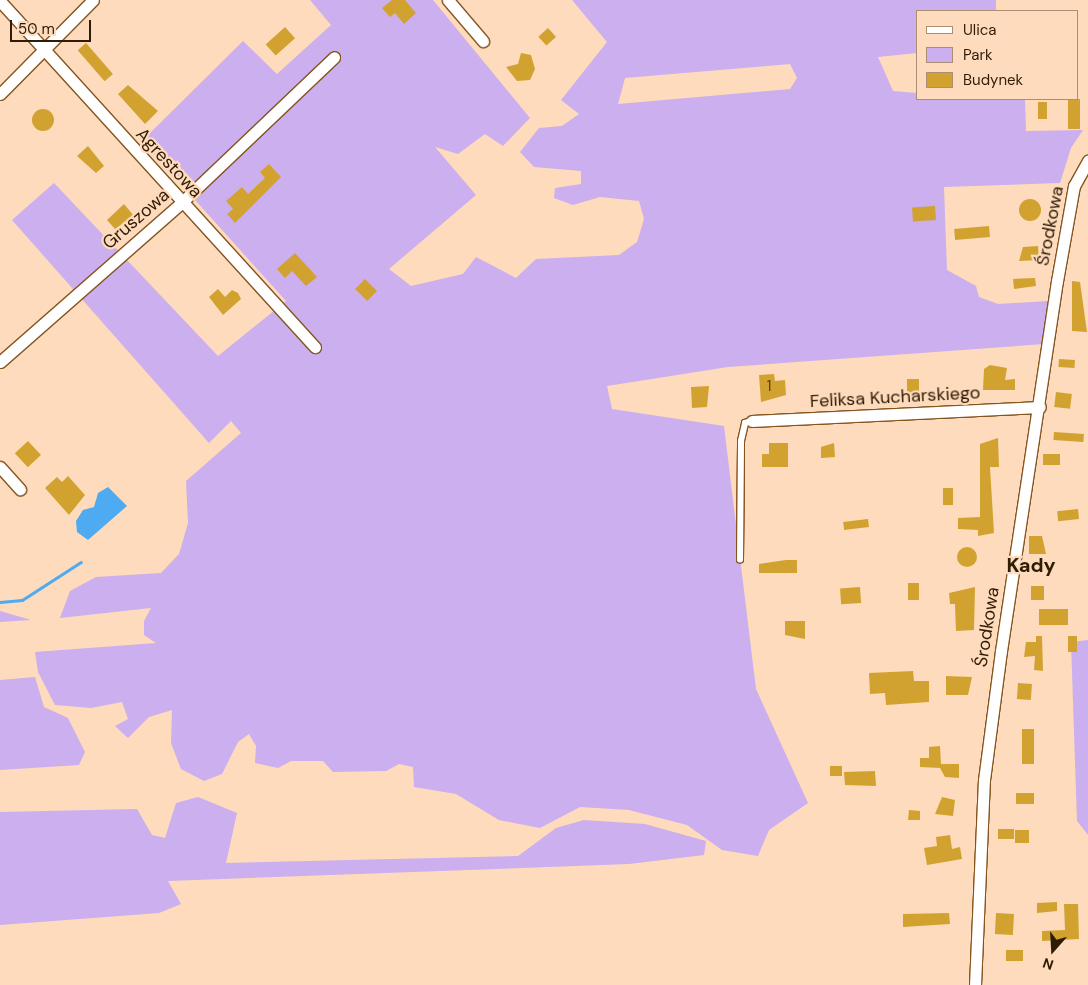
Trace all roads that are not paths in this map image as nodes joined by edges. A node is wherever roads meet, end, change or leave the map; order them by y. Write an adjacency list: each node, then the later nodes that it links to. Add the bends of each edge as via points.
1 (93, 0): 5 (street)
2 (448, 0): 4 (street)
3 (0, 1): 5 (street, Agrestowa)
4 (483, 41)
5 (44, 52): 7 (street); 9 (street, Agrestowa)
6 (334, 57): 9 (street, Gruszowa)
7 (0, 94)
8 (1088, 161): 12 (street, Środkowa, via 1074,186)
9 (182, 202): 10 (street, Agrestowa); 11 (street, Gruszowa)
10 (315, 347)
11 (0, 362)
12 (1040, 407): 13 (street, Feliksa Kucharskiego); 17 (street, Środkowa, via 984,780)
13 (752, 421): 16 (lane, via 746,423 741,441)
14 (0, 467): 15 (street)
15 (20, 488)
16 (740, 560)
17 (975, 985)

